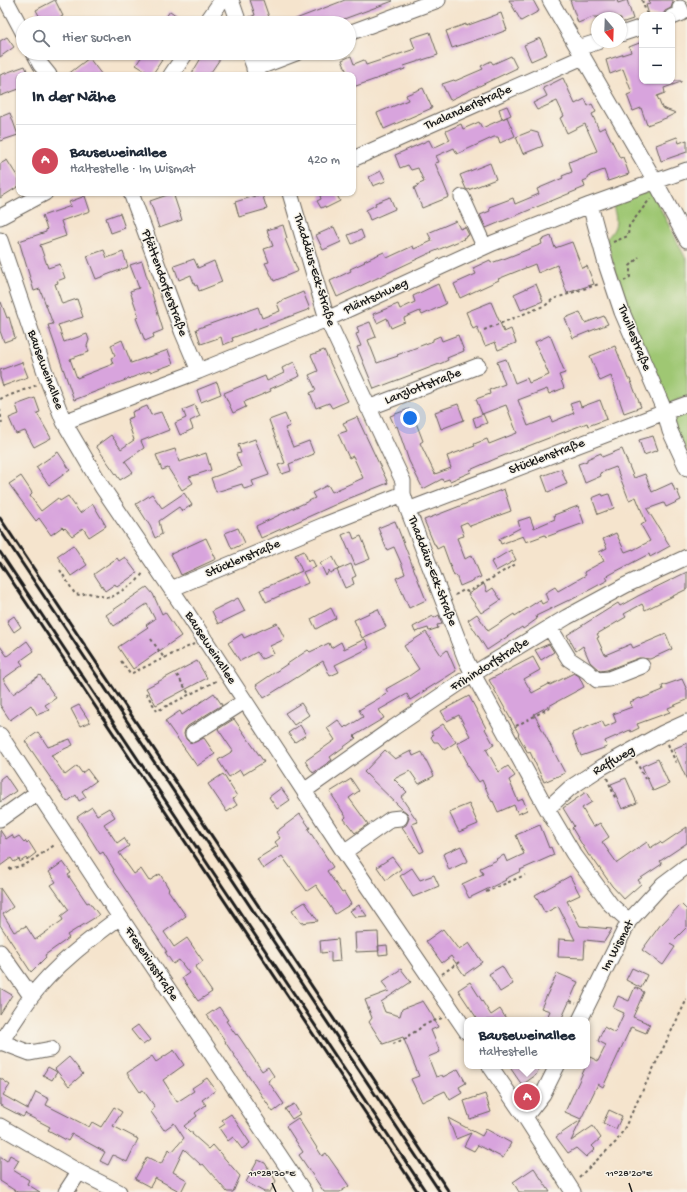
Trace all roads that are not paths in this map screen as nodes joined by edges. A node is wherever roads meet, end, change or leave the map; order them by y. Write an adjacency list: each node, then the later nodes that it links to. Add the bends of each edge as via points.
1 (6, 0): 8 (street)
2 (222, 0): 6 (street)
3 (231, 0): 7 (street)
4 (438, 0): 10 (street)
5 (550, 0): 13 (street)
6 (211, 16)
7 (237, 16)
8 (16, 19)
9 (639, 27): 11 (street)
10 (356, 30)
11 (627, 32)
12 (591, 46): 13 (street, Thalanderlstraße)
13 (581, 52): 21 (street, Thalanderlstraße); 23 (street)
14 (38, 60): 18 (street)
15 (181, 60): 19 (street)
16 (252, 60): 20 (street)
17 (281, 60): 20 (street)
18 (47, 72)
19 (173, 72)
20 (256, 72)
21 (356, 158)
22 (687, 170): 23 (street, Pläntschweg)
23 (658, 186): 28 (street, Pläntschweg); 31 (street)
24 (40, 196): 29 (street)
25 (132, 196): 35 (street, Pfättendorferstraße)
26 (291, 196): 33 (street, Thaddäus-Eck-Straße)
27 (462, 197): 32 (street)
28 (590, 204): 32 (street, Pläntschweg); 38 (street, Thuillestraße, via 622,312)
29 (0, 217)
30 (0, 240): 39 (street, Bauseweinallee)
31 (687, 240)
32 (484, 246): 33 (street, Pläntschweg)
33 (327, 319): 35 (street, Pläntschweg); 37 (street, Thaddäus-Eck-Straße)
34 (478, 366): 37 (street, Lanzlottstraße)
35 (199, 372): 39 (street, Pläntschweg)
36 (687, 404): 38 (street, Stücklenstraße)
37 (368, 408): 41 (street, Thaddäus-Eck-Straße, via 403,481)
38 (664, 412): 40 (street, Thuillestraße); 42 (street, Stücklenstraße)
39 (64, 422): 44 (street, Bauseweinallee, via 102,487)
40 (687, 468)
41 (403, 494): 42 (street, Thaddäus-Eck-Straße); 44 (street, Stücklenstraße)
42 (408, 510): 47 (street, Thaddäus-Eck-Straße)
43 (687, 557): 45 (street, Frihindorfstraße, via 626,585)
44 (172, 589): 48 (street, Bauseweinallee)
45 (550, 628): 46 (street, via 569,659 597,680 609,679); 47 (street, Frihindorfstraße)
46 (642, 666)
47 (473, 674): 52 (street, Frihindorfstraße); 54 (street, Thaddäus-Eck-Straße)
48 (245, 701): 50 (street); 52 (street, Bauseweinallee)
49 (687, 722): 54 (street, Raffweg, via 602,767 570,788)
50 (193, 734)
51 (0, 735): 53 (street, Freseniusstraße)
52 (304, 791): 57 (street, Bauseweinallee)
53 (38, 792): 56 (street); 59 (street, Freseniusstraße)
54 (547, 809): 60 (street, Thaddäus-Eck-Straße, via 573,853 612,905)
55 (400, 818): 57 (street, via 391,819)
56 (0, 819)
57 (344, 852): 64 (street, Bauseweinallee)
58 (687, 866): 60 (street, Im Wismat, via 663,884)
59 (120, 917): 62 (street, via 62,964); 75 (street, Freseniusstraße)
60 (629, 921): 63 (street, Im Wismat)
61 (0, 952): 62 (street)
62 (31, 996): 65 (street)
63 (581, 1017)
64 (464, 1028)
65 (0, 1043): 66 (street, via 30,1053)
66 (51, 1049)
67 (492, 1069): 69 (street)
68 (556, 1069): 69 (street, via 543,1094)
69 (526, 1117): 72 (street)
70 (0, 1126): 71 (street)
71 (79, 1172): 73 (street); 74 (street)
72 (571, 1189)
73 (66, 1192)
74 (119, 1192)
75 (304, 1192)

